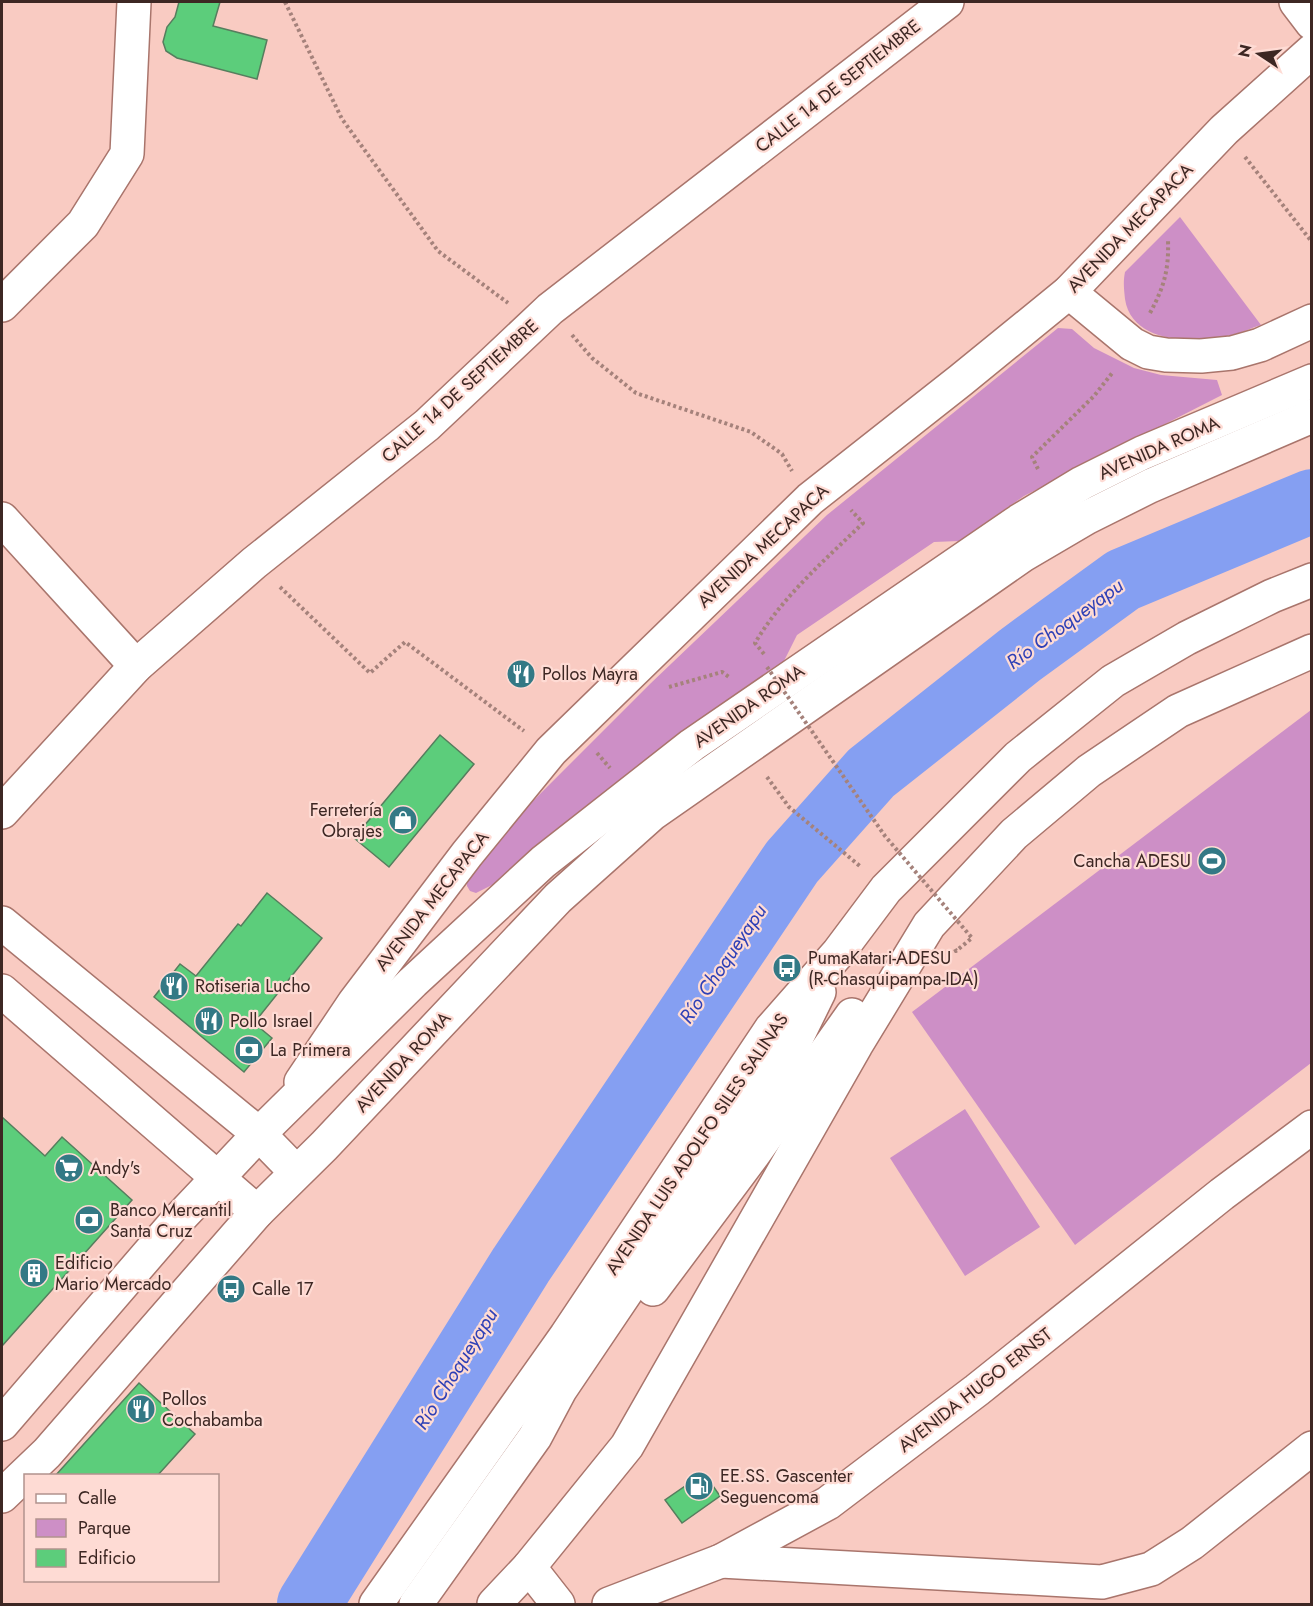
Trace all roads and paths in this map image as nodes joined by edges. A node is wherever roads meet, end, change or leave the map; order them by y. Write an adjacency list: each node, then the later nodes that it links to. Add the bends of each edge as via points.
1 (134, 2): 11 (main road, via 127,154 82,224)
2 (285, 2): 12 (path, via 342,119 438,251)
3 (947, 2): 12 (main road, CALLE 14 DE SEPTIEMBRE)
4 (1296, 2): 5 (main road)
5 (1311, 23)
6 (1311, 51): 7 (main road, AVENIDA MECAPACA)
7 (1224, 130): 8 (path); 10 (main road, AVENIDA MECAPACA)
8 (1311, 242)
9 (1160, 243): 13 (path, via 1168,235 1162,290)
10 (1069, 292): 14 (main road, via 1132,344 1167,355 1232,354); 19 (main road, AVENIDA MECAPACA)
11 (2, 304)
12 (543, 316): 19 (path, via 636,393 751,432 782,454); 22 (main road, CALLE 14 DE SEPTIEMBRE, via 427,425)
13 (1148, 318)
14 (1311, 321)
15 (1115, 371): 18 (path, via 1032,457)
16 (1311, 381): 41 (main road, AVENIDA ROMA, via 1082,483 1019,520 702,738 543,862)
17 (1311, 416): 44 (main road, AVENIDA ROMA, via 1150,486 1023,555 652,814 558,898)
18 (1039, 471)
19 (810, 499): 31 (main road, AVENIDA MECAPACA)
20 (847, 505): 25 (path, via 863,523 775,613 755,643)
21 (2, 519): 26 (main road)
22 (254, 563): 26 (main road, CALLE 14 DE SEPTIEMBRE); 31 (path, via 370,673 405,642)
23 (1311, 580): 39 (main road, AVENIDA LUIS ADOLFO SILES SALINAS, via 1187,638 1113,681 1018,757 886,889)
24 (1311, 651): 37 (main road, via 1178,711 1089,771 1014,834)
25 (764, 654)
26 (135, 666): 34 (main road, CALLE 14 DE SEPTIEMBRE)
27 (767, 667): 38 (path, bridge, via 885,836)
28 (730, 678): 29 (path, via 723,672)
29 (662, 688)
30 (592, 748): 32 (path)
31 (551, 751): 41 (main road, AVENIDA MECAPACA, via 354,1003)
32 (613, 772)
33 (789, 807): 35 (path)
34 (2, 812)
35 (855, 862)
36 (2, 923): 43 (main road)
37 (928, 925): 48 (main road, via 873,986 569,1403); 54 (main road, via 627,1446)
38 (972, 938)
39 (838, 953): 48 (main road, via 794,1043 560,1390); 55 (main road, AVENIDA LUIS ADOLFO SILES SALINAS, via 771,1029 566,1336)
40 (2, 991): 45 (main road)
41 (284, 1107): 43 (main road, AVENIDA ROMA)
42 (1311, 1127): 53 (main road, AVENIDA HUGO ERNST, via 828,1503)
43 (259, 1134): 44 (main road); 45 (main road, AVENIDA ROMA)
44 (296, 1172): 46 (main road, AVENIDA ROMA)
45 (217, 1177): 46 (main road); 47 (main road, AVENIDA ROMA)
46 (257, 1212): 50 (main road, AVENIDA ROMA)
47 (2, 1424)
48 (536, 1437): 56 (main road)
49 (1311, 1448): 53 (main road, via 1192,1543 1151,1569 1102,1582)
50 (25, 1474)
51 (24, 1475): 52 (main road, AVENIDA ROMA)
52 (2, 1496)
53 (721, 1561): 59 (main road, AVENIDA HUGO ERNST)
54 (529, 1567): 57 (main road); 58 (main road)
55 (376, 1605)
56 (416, 1605)
57 (494, 1605)
58 (558, 1605)
59 (609, 1605)

